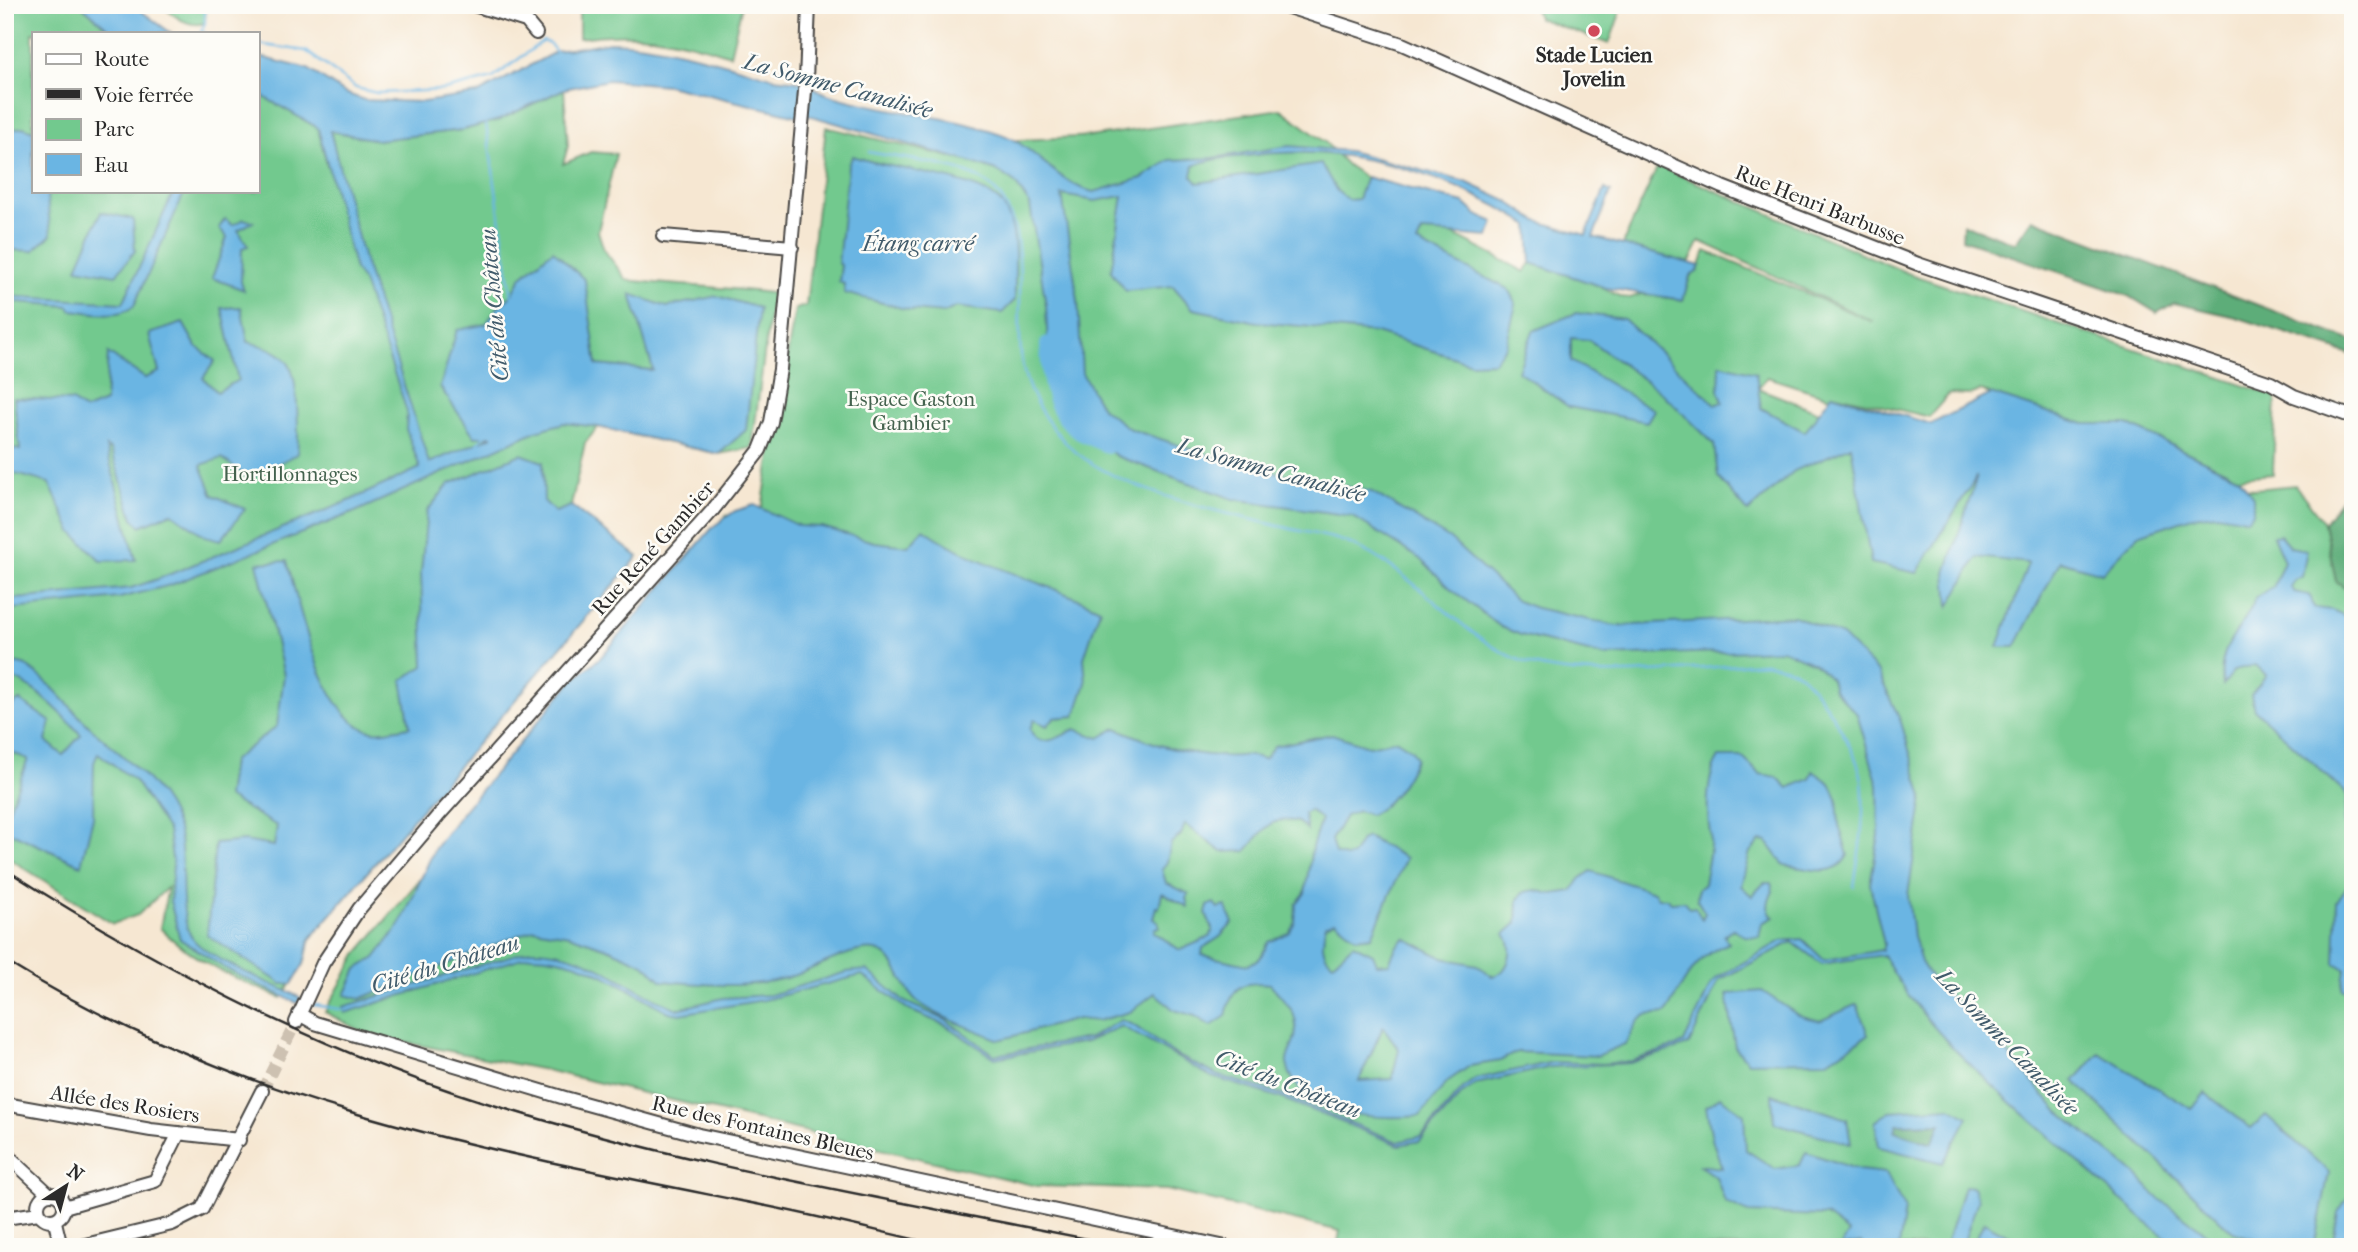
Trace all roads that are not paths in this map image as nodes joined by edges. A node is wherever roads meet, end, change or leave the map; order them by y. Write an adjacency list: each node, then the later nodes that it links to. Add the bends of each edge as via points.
1 (474, 5): 4 (street, via 526,21)
2 (809, 5): 6 (street, Rue René Gambier)
3 (1282, 5): 7 (street, Rue Henri Barbusse, via 1402,44 1840,235 2271,383)
4 (536, 33)
5 (663, 236): 6 (street)
6 (792, 247): 8 (street, Rue René Gambier, via 775,405 760,450 712,511 359,909 323,963)
7 (2353, 417)
8 (297, 1018): 21 (street, Rue des Fontaines Bleues, via 699,1135)
9 (262, 1091): 12 (street)
10 (5, 1104): 11 (street, Allée des Rosiers)
11 (179, 1133): 12 (street, Allée des Rosiers); 15 (street, via 155,1181)
12 (239, 1140): 20 (street, via 209,1199 188,1219)
13 (5, 1153): 14 (street)
14 (49, 1194): 15 (street, via 62,1199); 16 (street)
15 (64, 1207): 18 (street)
16 (39, 1213): 17 (street); 18 (street)
17 (5, 1218)
18 (55, 1222): 19 (street)
19 (61, 1247)
20 (76, 1247)
21 (1226, 1247)

